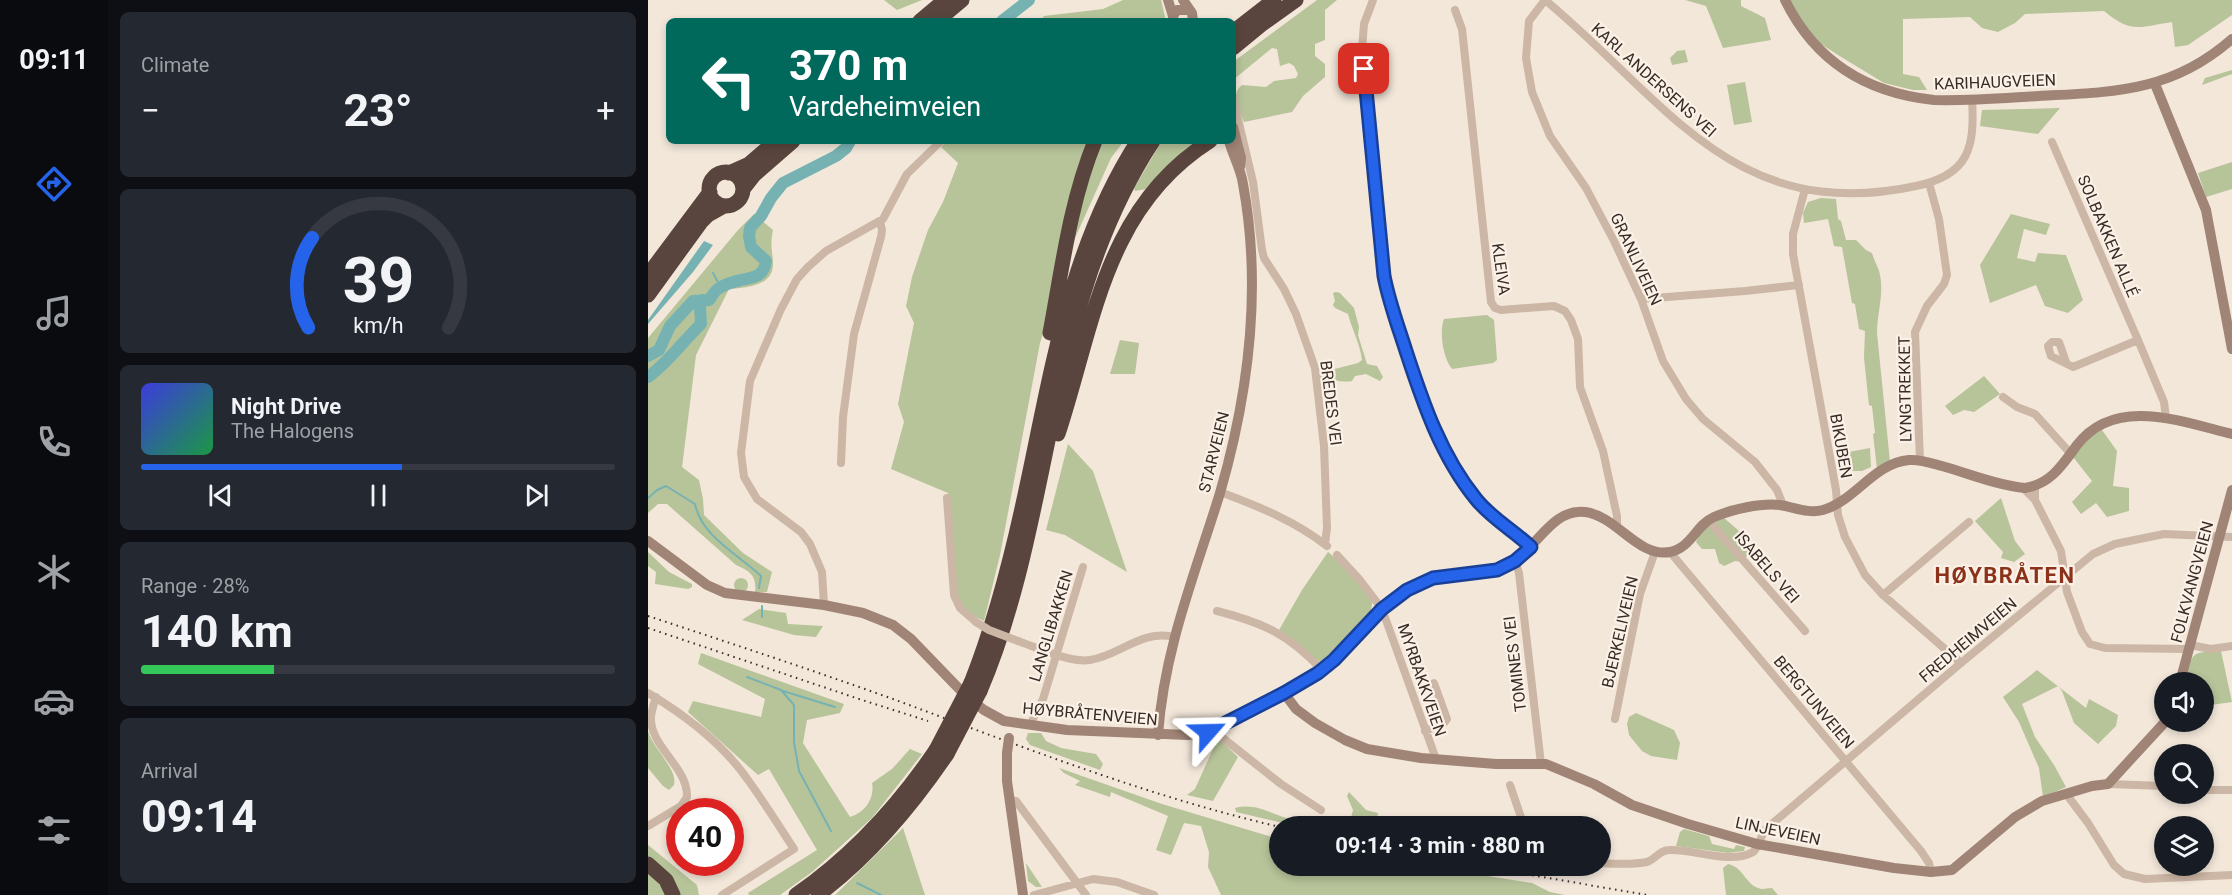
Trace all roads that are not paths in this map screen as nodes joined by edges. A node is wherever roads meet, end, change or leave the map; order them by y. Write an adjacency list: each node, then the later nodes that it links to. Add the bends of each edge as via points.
1 (945, 0): 11 (highway)
2 (962, 0): 12 (highway)
3 (1168, 0): 13 (street)
4 (1274, 0): 15 (highway)
5 (1296, 0): 17 (highway)
6 (1373, 0): 68 (street, via 1362,36 1383,270 1392,307 1435,431 1484,508)
7 (1545, 0): 35 (street, KARL ANDERSENS VEI, via 1707,147 1753,173); 42 (street, GRANLIVEIEN, via 1527,29 1526,58 1532,92 1550,136 1593,200)
8 (1785, 0): 19 (street, KARIHAUGVEIEN, via 1798,24 1821,51 1870,85 1922,99)
9 (1185, 5): 13 (street); 14 (street)
10 (1455, 10): 64 (street, KLEIVA, via 1462,29 1491,302 1501,310 1554,306 1565,311 1571,320 1578,339 1580,387 1603,451)
11 (924, 18)
12 (941, 18)
13 (1173, 18)
14 (1193, 18)
15 (1236, 30)
16 (2232, 39): 18 (street, KARIHAUGVEIEN, via 2199,64)
17 (1236, 46)
18 (2155, 84): 19 (street, KARIHAUGVEIEN, via 2102,93); 44 (street, via 2206,210)
19 (1972, 99): 33 (street, KARL ANDERSENS VEI, via 1972,139 1964,160 1949,174)
20 (1236, 108): 56 (street, BREDES VEI, via 1253,182 1264,258 1296,314 1315,368 1324,454 1326,546 1279,516)
21 (1236, 139): 31 (street, STARVEIEN)
22 (2052, 142): 43 (street, SOLBAKKEN ALLÉ)
23 (772, 144): 32 (highway, via 749,164)
24 (790, 144): 34 (highway)
25 (938, 144): 38 (street, via 907,174)
26 (1094, 144): 48 (highway, via 1067,242 1050,337)
27 (1136, 144): 48 (highway, via 1100,209 1081,258)
28 (1151, 144): 57 (highway, via 1122,192 1093,262 1068,349)
29 (1206, 144): 57 (highway, via 1152,190 1119,245 1106,274)
30 (1229, 144): 31 (street, STARVEIEN)
31 (1240, 170): 56 (street, STARVEIEN, via 1249,227 1252,326 1243,392)
32 (729, 173): 34 (highway, via 737,177); 36 (highway, via 714,178)
33 (1929, 183): 35 (street, KARL ANDERSENS VEI, via 1848,194); 51 (street, LYNGTREKKET, via 1947,275 1915,332)
34 (743, 189): 37 (highway, via 736,203)
35 (1804, 189): 40 (street, BIKUBEN, via 1793,241)
36 (710, 192): 37 (highway, via 716,203); 39 (highway)
37 (724, 206): 41 (highway, via 701,222)
38 (880, 221): 52 (street, via 881,237 849,363); 76 (street, via 826,250 797,279 757,362 747,396 741,453 744,477 757,499 801,532 810,544 822,572)
39 (648, 275)
40 (1799, 285): 42 (street); 60 (street, BIKUBEN)
41 (648, 295)
42 (1641, 299): 61 (street, GRANLIVEIEN, via 1663,361 1686,399 1703,419 1755,462 1777,490)
43 (2138, 340): 45 (street, via 2080,366); 47 (street, SOLBAKKEN ALLÉ, via 2164,402)
44 (2232, 349)
45 (2066, 362)
46 (2003, 397): 50 (street, via 2035,414)
47 (2166, 418): 49 (street); 50 (street, via 2143,415 2110,422 2085,436)
48 (1041, 420): 88 (highway, via 1004,588)
49 (2232, 434)
50 (2071, 454): 53 (street, via 2055,473)
51 (1920, 460): 54 (street); 60 (street, via 1886,468)
52 (841, 463)
53 (2034, 486): 54 (street); 59 (street)
54 (2022, 487): 59 (street)
55 (2232, 490): 65 (street, FOLKVANGVEIEN)
56 (1220, 492): 80 (street, STARVEIEN)
57 (1037, 494): 88 (highway, via 1011,605 995,655)
58 (947, 498): 83 (street, bridge, via 954,595 960,608 989,630)
59 (2035, 500): 74 (street, via 2061,551)
60 (1837, 504): 61 (street, via 1817,511); 75 (street, BIKUBEN, via 1845,537 1865,575)
61 (1783, 505): 62 (street, via 1748,508)
62 (1708, 520): 70 (street, via 1685,546); 79 (street, ISABELS VEI)
63 (1969, 522): 75 (street)
64 (1617, 528): 68 (street, HØYBRÅTENVEIEN, via 1590,513 1568,514 1552,524); 69 (street, HØYBRÅTENVEIEN)
65 (2219, 537): 66 (street, FREDHEIMVEIEN); 74 (street, FREDHEIMVEIEN, via 2164,534 2115,544 2093,554); 82 (street, FOLKVANGVEIEN)
66 (2232, 537)
67 (648, 541): 76 (street, HØYBRÅTENVEIEN, via 714,589 738,596)
68 (1531, 547): 72 (street, HØYBRÅTENVEIEN)
69 (1655, 552): 70 (street); 92 (street, BJERKELIVEIEN, via 1640,594)
70 (1670, 552): 101 (street, BERGTUNVEIEN)
71 (1337, 555): 77 (street, MYRBAKKVEIEN)
72 (1515, 561): 77 (street, HØYBRÅTENVEIEN, via 1490,572 1427,580); 102 (street, TOMINES VEI)
73 (1083, 567): 83 (street, LANGLIBAKKEN)
74 (2064, 577): 82 (street, via 2068,598 2090,644 2113,649); 84 (street, FREDHEIMVEIEN)
75 (1883, 595): 84 (street, BIKUBEN)
76 (824, 605): 93 (street, HØYBRÅTENVEIEN, via 863,614 900,630 973,702)
77 (1382, 609): 85 (street, HØYBRÅTENVEIEN); 96 (street, MYRBAKKVEIEN)
78 (1217, 611): 85 (street, via 1269,627 1299,646)
79 (1805, 631)
80 (1175, 637): 83 (street, via 1149,636 1089,660); 98 (street, STARVEIEN, via 1164,679)
81 (2232, 646): 82 (street)
82 (2190, 647): 86 (street, FOLKVANGVEIEN)
83 (1057, 654): 94 (street, LANGLIBAKKEN, via 1040,709)
84 (1961, 663): 101 (street, FREDHEIMVEIEN)
85 (1322, 670): 90 (street, HØYBRÅTENVEIEN)
86 (2183, 672)
87 (1434, 683): 96 (street, via 1447,719)
88 (976, 687): 99 (highway, bridge)
89 (648, 693): 91 (street)
90 (1284, 693): 95 (street, HØYBRÅTENVEIEN); 100 (street, LINJEVEIEN, via 1300,713 1345,740 1378,751)
91 (656, 698): 112 (street, via 651,717 654,733 684,780 687,797 681,807); 120 (street, via 723,750 747,778 794,849)
92 (1615, 719)
93 (1014, 723): 94 (street, HØYBRÅTENVEIEN); 109 (street, bridge, via 1007,753)
94 (1030, 725): 98 (street, HØYBRÅTENVEIEN)
95 (1215, 729): 98 (street, HØYBRÅTENVEIEN, via 1196,735); 110 (street, via 1281,784)
96 (1425, 731): 100 (street, MYRBAKKVEIEN)
97 (2156, 732): 103 (street)
98 (1158, 735)
99 (941, 752): 121 (highway, via 870,832); 122 (highway, via 924,788 894,824)
100 (1436, 759): 102 (street, LINJEVEIEN)
101 (1846, 761): 113 (street, FREDHEIMVEIEN, via 1766,829); 116 (street, BERGTUNVEIEN, via 1921,851)
102 (1541, 764): 113 (street, LINJEVEIEN, via 1594,784 1632,805)
103 (2108, 784): 105 (street); 108 (street, LINJEVEIEN)
104 (1510, 785): 111 (street)
105 (2154, 786)
106 (2214, 790): 107 (street)
107 (2232, 790)
108 (2067, 795): 116 (street, LINJEVEIEN, via 2027,808 1952,870); 117 (street, via 2124,874 2145,879)
109 (1010, 800): 118 (street, via 1016,801); 123 (street)
110 (1321, 810)
111 (1521, 816)
112 (648, 826)
113 (1757, 844): 114 (street, via 1754,851 1740,856 1671,850 1643,862); 116 (street, LINJEVEIEN)
114 (1611, 863)
115 (648, 864): 119 (highway, via 666,880)
116 (1931, 872)
117 (2232, 875)
118 (1077, 882): 124 (street); 125 (street); 126 (street, via 1110,881)
119 (673, 895)
120 (722, 895)
121 (796, 895)
122 (818, 895)
123 (1023, 895)
124 (1034, 895)
125 (1086, 895)
126 (1154, 895)

